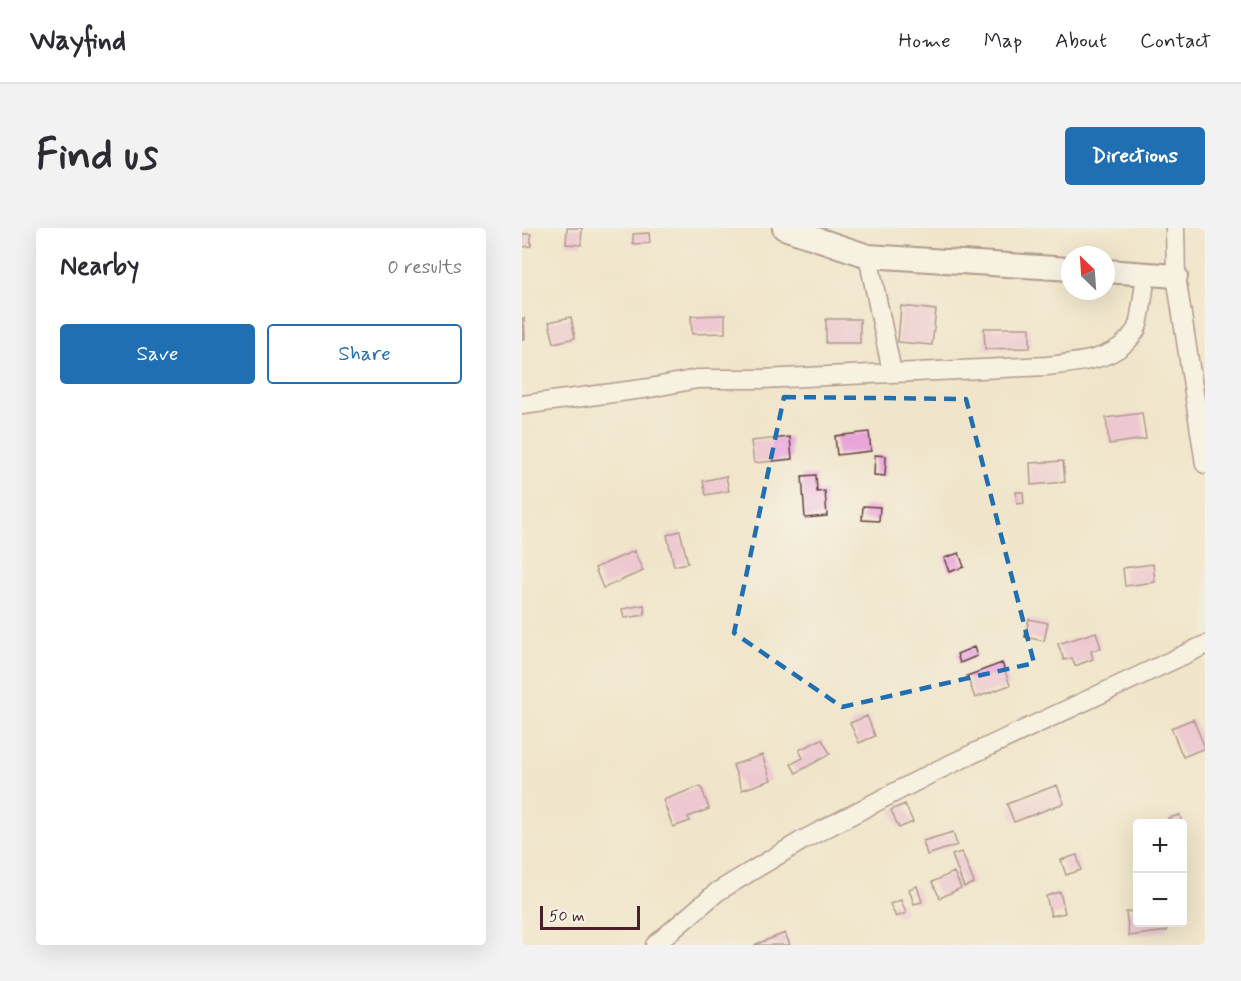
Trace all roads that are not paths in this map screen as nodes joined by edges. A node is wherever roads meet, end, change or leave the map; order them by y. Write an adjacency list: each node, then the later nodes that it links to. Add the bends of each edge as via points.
1 (784, 228): 3 (main road)
2 (1175, 228): 7 (street)
3 (868, 256): 4 (main road); 8 (street)
4 (1061, 268)
5 (1115, 272): 6 (main road)
6 (1146, 274): 7 (main road); 8 (street, via 1137,329 1113,353 1090,361 1047,366)
7 (1176, 276): 10 (street)
8 (892, 372): 9 (street, via 698,379)
9 (522, 405)
10 (1205, 464)
11 (1205, 645): 12 (street, via 936,771 802,840 717,892)
12 (655, 945)

